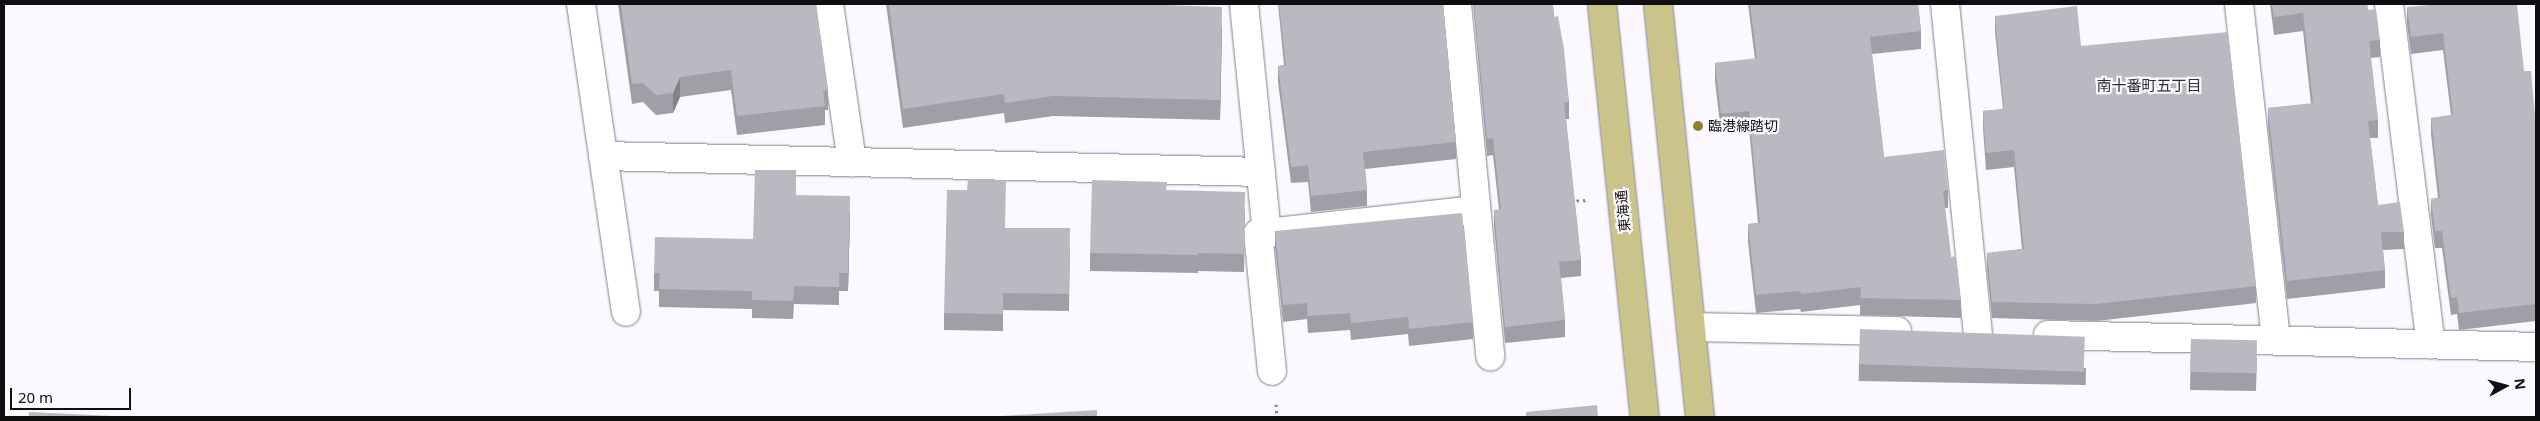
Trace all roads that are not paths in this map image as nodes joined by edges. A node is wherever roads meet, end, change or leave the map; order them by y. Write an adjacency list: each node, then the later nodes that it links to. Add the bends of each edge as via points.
1 (581, 4): 10 (street)
2 (829, 4): 11 (street)
3 (1244, 4): 12 (street)
4 (1458, 4): 13 (street)
5 (1602, 4): 25 (main road, 東海通)
6 (1658, 4): 16 (main road)
7 (1945, 4): 19 (street)
8 (2239, 4): 20 (street)
9 (2389, 4): 21 (street)
10 (603, 156): 11 (street); 15 (street)
11 (852, 162): 12 (street)
12 (1261, 172): 14 (street)
13 (1476, 210): 14 (street); 23 (street)
14 (1263, 234): 24 (street)
15 (626, 312)
16 (1691, 326): 17 (street); 26 (main road)
17 (1918, 332)
18 (1948, 333): 19 (street)
19 (1978, 333): 20 (street)
20 (2276, 340): 21 (street)
21 (2431, 344): 22 (street)
22 (2536, 347)
23 (1490, 356)
24 (1272, 371)
25 (1645, 417)
26 (1700, 417)

